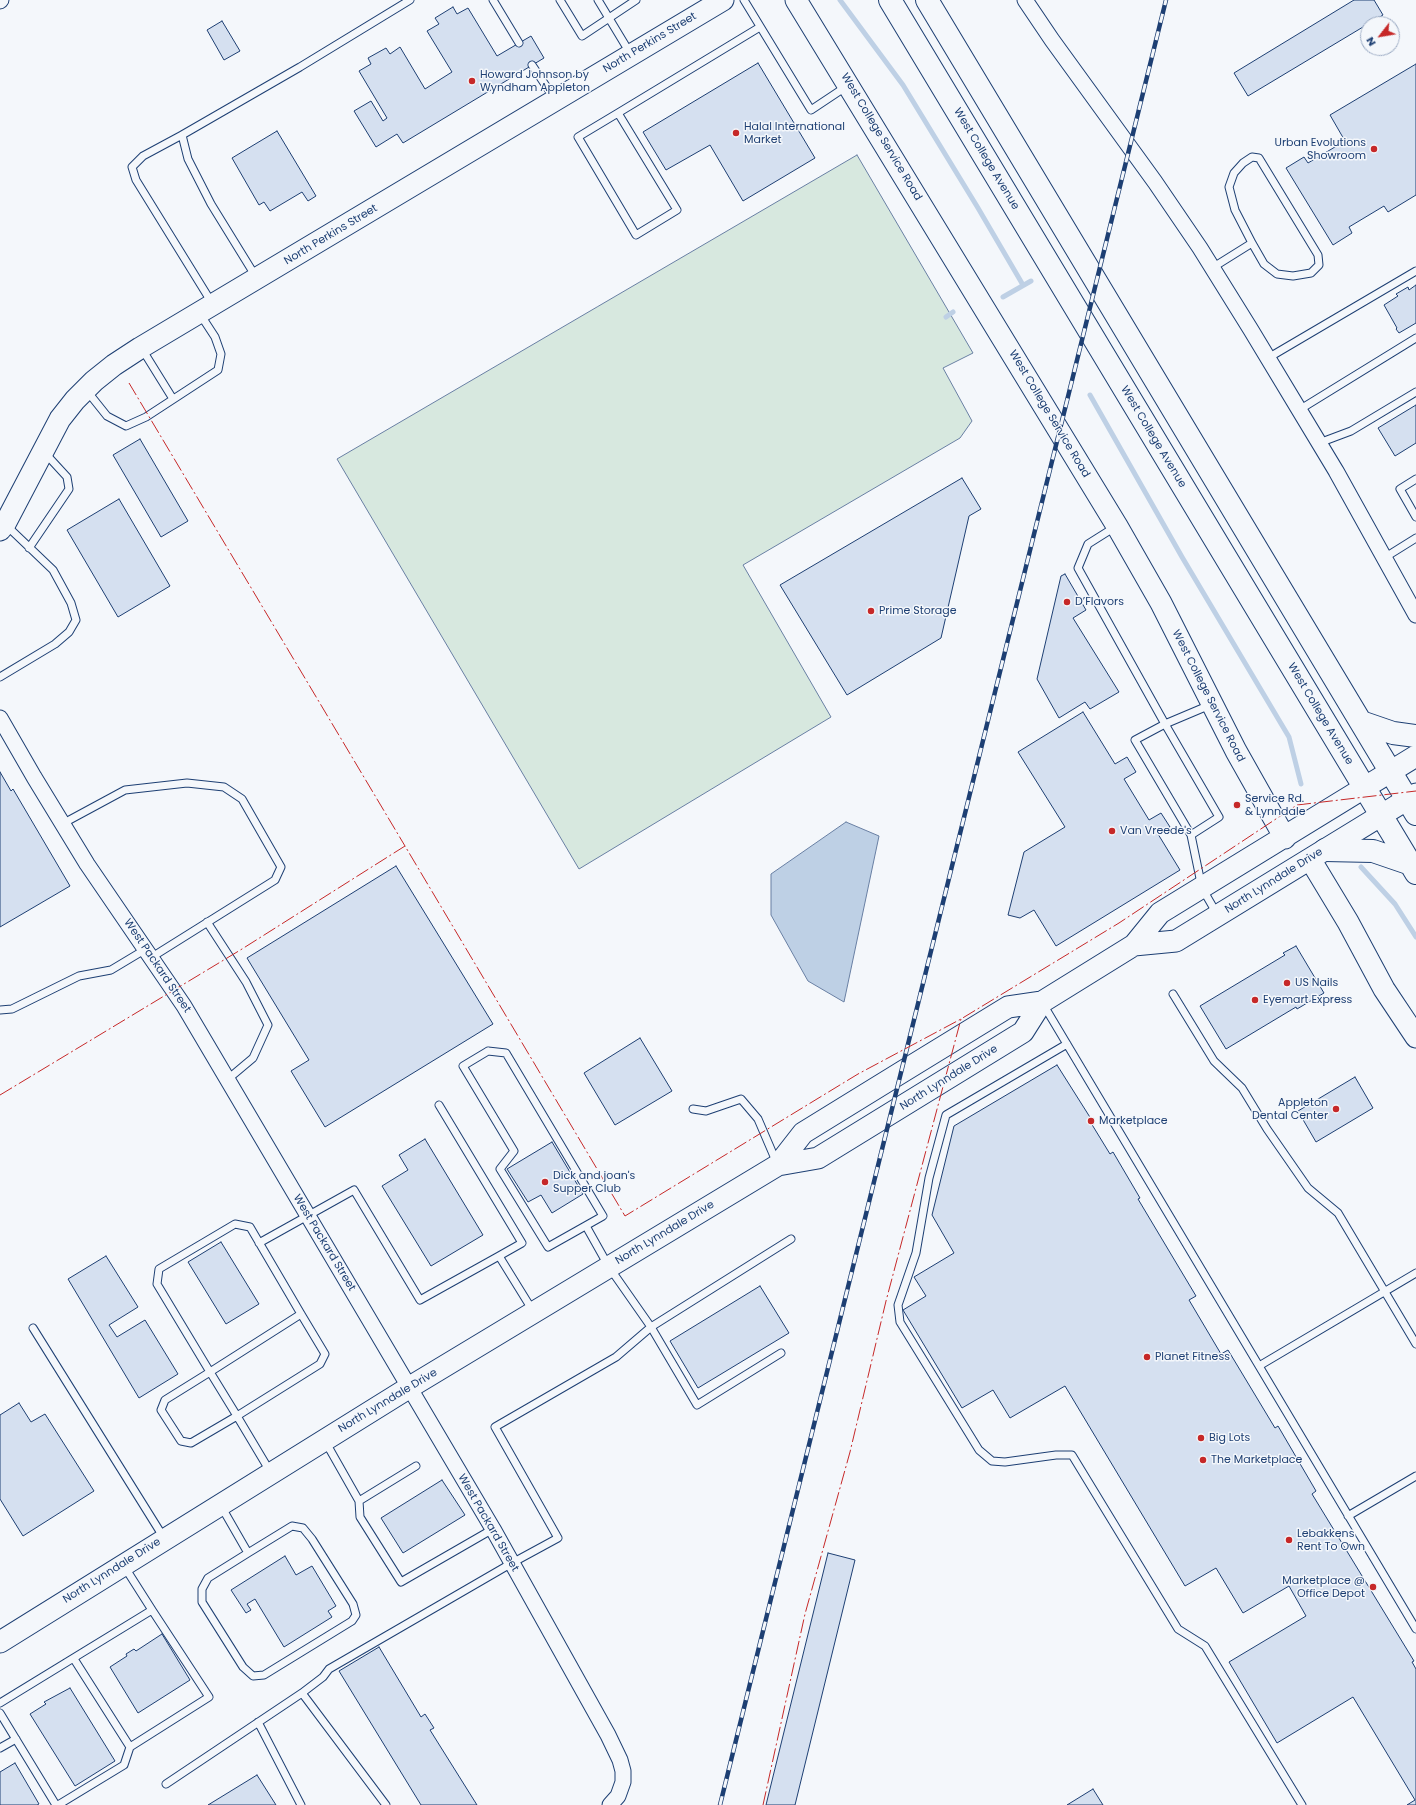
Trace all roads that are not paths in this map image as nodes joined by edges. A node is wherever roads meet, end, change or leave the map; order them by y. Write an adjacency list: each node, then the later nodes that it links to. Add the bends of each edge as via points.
1 (410, 0): 20 (lane)
2 (493, 0): 14 (lane)
3 (560, 0): 12 (lane, via 582,36)
4 (598, 0): 12 (lane)
5 (636, 0): 12 (lane)
6 (723, 0): 15 (main road, North Perkins Street)
7 (744, 0): 13 (lane)
8 (796, 0): 17 (main road, West College Service Road)
9 (890, 0): 51 (main road, West College Avenue)
10 (927, 0): 46 (main road)
11 (1026, 0): 22 (street, via 1155,182)
12 (608, 17): 15 (lane)
13 (760, 27): 17 (lane, via 811,110); 19 (lane)
14 (519, 43)
15 (631, 55): 18 (main road, North Perkins Street)
16 (532, 64): 18 (lane)
17 (849, 85): 37 (main road, West College Service Road)
18 (555, 100): 24 (main road, North Perkins Street)
19 (618, 113): 19 (lane, via 677,210 636,235 578,137)
20 (182, 135): 24 (lane, via 188,159 211,204); 25 (lane, via 143,156 132,167 136,180)
21 (1252, 243): 21 (lane, via 1235,210 1229,187 1234,173 1252,157 1259,158 1318,255 1319,265 1311,273 1293,276 1277,274 1264,264); 22 (lane)
22 (1212, 268): 28 (street)
23 (1416, 271): 28 (lane)
24 (258, 279): 25 (main road, North Perkins Street)
25 (206, 309): 27 (main road, North Perkins Street); 31 (lane, via 220,354 218,370)
26 (1416, 338): 32 (lane)
27 (140, 348): 29 (main road, North Perkins Street); 31 (lane)
28 (1268, 358): 32 (street)
29 (86, 389): 31 (lane, via 107,416 126,426); 34 (main road, North Perkins Street, via 60,420)
30 (1416, 392): 33 (lane, via 1351,431)
31 (173, 400)
32 (1299, 410): 33 (street)
33 (1319, 444): 41 (street)
34 (43, 450): 38 (main road, North Perkins Street); 40 (lane, via 67,477 69,489)
35 (1416, 479): 36 (lane, via 1400,489)
36 (1416, 517)
37 (1117, 526): 44 (main road, West College Service Road, via 1161,603); 47 (lane, via 1088,544 1078,568)
38 (2, 527): 40 (lane)
39 (1416, 538): 41 (lane)
40 (29, 548): 43 (lane, via 53,570 72,603 76,620 69,632 55,644)
41 (1384, 558): 42 (street)
42 (1416, 615)
43 (0, 677)
44 (1212, 704): 47 (lane); 56 (main road, West College Service Road)
45 (0, 718): 54 (street, West Packard Street)
46 (1361, 722): 48 (main road, via 1393,733); 50 (main road)
47 (1165, 724): 55 (lane, via 1219,817); 55 (lane, via 1135,740)
48 (1416, 736)
49 (1416, 756): 50 (main road, North Lynndale Drive)
50 (1391, 771): 51 (main road, North Lynndale Drive); 52 (main road)
51 (1365, 788): 53 (main road, West College Avenue); 56 (main road, North Lynndale Drive)
52 (1413, 802): 53 (main road, North Lynndale Drive)
53 (1382, 815): 57 (main road, North Lynndale Drive); 58 (main road, West College Avenue)
54 (62, 824): 61 (lane, via 125,790 187,783 224,787 242,799 281,867 275,880); 63 (street, West Packard Street)
55 (1191, 834): 59 (lane)
56 (1285, 838): 59 (main road, North Lynndale Drive)
57 (1317, 854): 58 (main road, via 1373,851); 60 (main road, North Lynndale Drive); 67 (main road, via 1348,922 1384,989)
58 (1413, 869)
59 (1202, 888): 60 (lane); 62 (main road, North Lynndale Drive, via 1160,913)
60 (1218, 916): 62 (main road, North Lynndale Drive, via 1176,941)
61 (207, 922): 63 (lane); 69 (lane, via 246,982 268,1025 253,1058)
62 (1134, 945): 65 (main road, North Lynndale Drive)
63 (149, 953): 66 (lane, via 111,970 79,976 12,1009); 69 (street, West Packard Street)
64 (1173, 994): 80 (lane, via 1214,1061 1242,1088 1308,1188 1338,1213)
65 (1042, 1002): 68 (lane); 72 (main road, North Lynndale Drive, via 1008,1007 803,1133); 72 (main road, North Lynndale Drive, via 1023,1032 891,1114 818,1158)
66 (0, 1010)
67 (1416, 1037)
68 (1067, 1044): 87 (lane); 119 (lane, via 946,1115 929,1178 916,1252 898,1305 900,1322 979,1450 992,1461 1072,1455 1178,1629 1205,1646)
69 (228, 1079): 73 (street, West Packard Street)
70 (439, 1105): 77 (lane, via 522,1243)
71 (694, 1109): 72 (lane, via 706,1111 741,1099 758,1119)
72 (778, 1165): 78 (main road, North Lynndale Drive)
73 (308, 1215): 76 (lane); 77 (lane, via 354,1190 420,1300); 89 (street, West Packard Street)
74 (586, 1226): 74 (lane, via 603,1216 506,1053 488,1051 463,1066 514,1151 500,1169 548,1247); 78 (lane)
75 (791, 1239): 83 (lane)
76 (259, 1243): 82 (lane); 88 (lane, via 250,1227 235,1224 159,1269 157,1284)
77 (499, 1256): 81 (lane)
78 (609, 1267): 81 (main road, North Lynndale Drive); 83 (lane)
79 (1416, 1273): 80 (lane)
80 (1385, 1292): 85 (lane); 87 (lane)
81 (534, 1312): 89 (main road, North Lynndale Drive)
82 (301, 1314): 88 (lane); 90 (lane, via 325,1354 320,1364)
83 (651, 1327): 86 (lane, via 697,1404); 101 (lane, via 616,1357 495,1427 558,1538)
84 (33, 1328): 99 (lane)
85 (1416, 1344)
86 (781, 1352)
87 (1259, 1366): 97 (lane)
88 (210, 1372): 90 (lane); 90 (lane, via 165,1400 161,1410 181,1441 191,1443)
89 (410, 1387): 91 (main road, North Lynndale Drive); 98 (street, West Packard Street)
90 (236, 1416): 93 (lane)
91 (324, 1440): 93 (main road, North Lynndale Drive); 95 (lane)
92 (416, 1466): 95 (lane)
93 (271, 1473): 96 (main road, North Lynndale Drive)
94 (1416, 1476): 97 (lane)
95 (359, 1501): 98 (lane, via 360,1517 401,1582)
96 (220, 1504): 99 (main road, North Lynndale Drive); 100 (lane)
97 (1348, 1516): 104 (lane)
98 (493, 1529): 101 (street, West Packard Street)
99 (164, 1538): 102 (main road, North Lynndale Drive)
100 (248, 1553): 100 (lane, via 208,1578 202,1589 202,1602 243,1667 253,1676 264,1675 352,1621 356,1615 353,1604 312,1538 303,1528 292,1526)
101 (512, 1563): 107 (lane, via 329,1669); 118 (street, West Packard Street, via 614,1746 623,1771 623,1782 618,1796)
102 (123, 1564): 103 (lane); 105 (main road, North Lynndale Drive)
103 (152, 1610): 106 (lane); 112 (lane, via 209,1697)
104 (1416, 1629)
105 (0, 1642)
106 (74, 1659): 108 (lane); 112 (lane)
107 (302, 1693): 110 (lane); 117 (lane)
108 (0, 1703)
109 (0, 1713): 111 (lane)
110 (258, 1722): 114 (lane); 116 (lane)
111 (16, 1739): 113 (lane); 115 (lane)
112 (130, 1747): 115 (lane, via 124,1765)
113 (0, 1748)
114 (166, 1784)
115 (57, 1805)
116 (301, 1805)
117 (386, 1805)
118 (610, 1805)
119 (1302, 1805)

